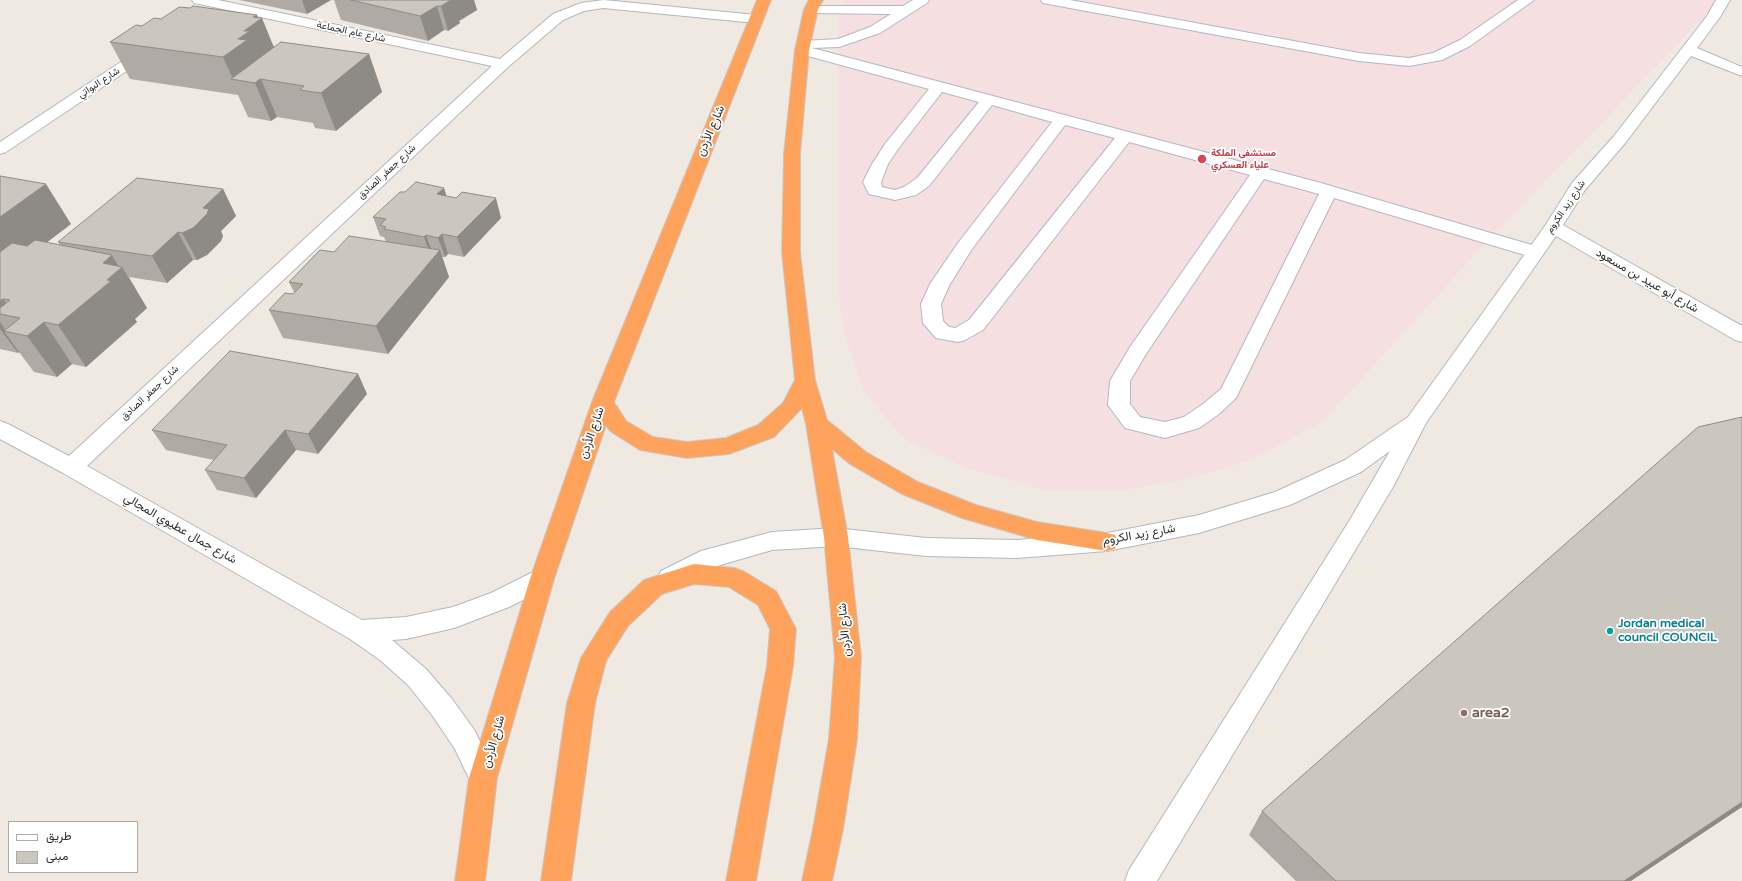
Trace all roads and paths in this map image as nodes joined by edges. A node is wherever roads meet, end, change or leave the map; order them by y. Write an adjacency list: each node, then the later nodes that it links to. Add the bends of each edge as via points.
1 (764, 0): 9 (highway, شارع الأردن)
2 (922, 0): 8 (street)
3 (1048, 0): 4 (street, via 1359,57 1409,62 1437,57 1465,44)
4 (1527, 0)
5 (1723, 0): 12 (street, شارع زيد الكروم)
6 (814, 4): 8 (street); 11 (highway, شارع الأردن)
7 (202, 7): 13 (street, شارع عام الجماعة, via 217,5)
8 (906, 10): 11 (street, via 875,30 857,37)
9 (756, 18): 13 (street, شارع جعفر الصادق, via 603,4 581,7 558,17); 27 (highway, شارع الأردن)
10 (159, 44): 18 (street, شارع البواتي)
11 (803, 47): 15 (street); 26 (highway, شارع الأردن, via 792,154 791,252)
12 (1689, 50): 14 (street); 23 (street, شارع زيد الكروم, via 1620,139 1578,187)
13 (503, 64): 31 (street, شارع جعفر الصادق)
14 (1742, 72)
15 (939, 86): 16 (street); 16 (street, via 880,164 872,182 875,190 895,195 910,191 924,182)
16 (989, 100): 17 (street)
17 (1062, 118): 19 (street); 19 (street, via 964,247 940,284 931,304 933,323 943,333 958,335 976,325)
18 (7, 136): 20 (street, شارع البواتي)
19 (1125, 136): 21 (street)
20 (0, 149)
21 (1260, 172): 22 (street); 22 (street, via 1137,352 1120,381 1119,404 1133,423 1165,430 1191,423 1229,393)
22 (1329, 191): 24 (street)
23 (1553, 227): 24 (street, شارع زيد الكروم); 25 (street, شارع أبو عبيد بن مسعود)
24 (1535, 252): 28 (street, شارع زيد الكروم)
25 (1742, 335)
26 (805, 380): 27 (highway, via 792,407 766,431 729,446 687,450 648,444 618,426); 29 (highway, شارع الأردن)
27 (603, 402): 34 (highway, شارع الأردن)
28 (1417, 420): 33 (street, شارع زيد الكروم, via 1353,466 1282,499 1198,524); 42 (street, شارع زيد الكروم, via 1385,481)
29 (817, 424): 32 (highway, شارع الأردن); 33 (highway, via 858,458 904,484 970,512 1037,531)
30 (0, 429): 31 (street, شارع جمال عطيوي المجالي)
31 (71, 467): 36 (street, شارع جمال عطيوي المجالي)
32 (836, 537): 33 (street, شارع زيد الكروم, via 926,547 1017,548); 35 (street, شارع زيد الكروم, via 772,541 710,558); 41 (highway, شارع الأردن, via 848,657 843,739)
33 (1107, 542)
34 (542, 578): 36 (street, via 500,600 454,617 406,628); 37 (highway, شارع الأردن)
35 (653, 587): 39 (highway, via 619,619 594,658 581,703); 40 (highway, via 694,574 734,578 767,598 783,629 780,666)
36 (358, 631): 37 (street, شارع جمال عطيوي المجالي, via 389,652 417,677 442,707 464,740)
37 (483, 778): 38 (highway, شارع الأردن)
38 (470, 881)
39 (556, 881)
40 (741, 881)
41 (817, 881)
42 (1140, 881)

